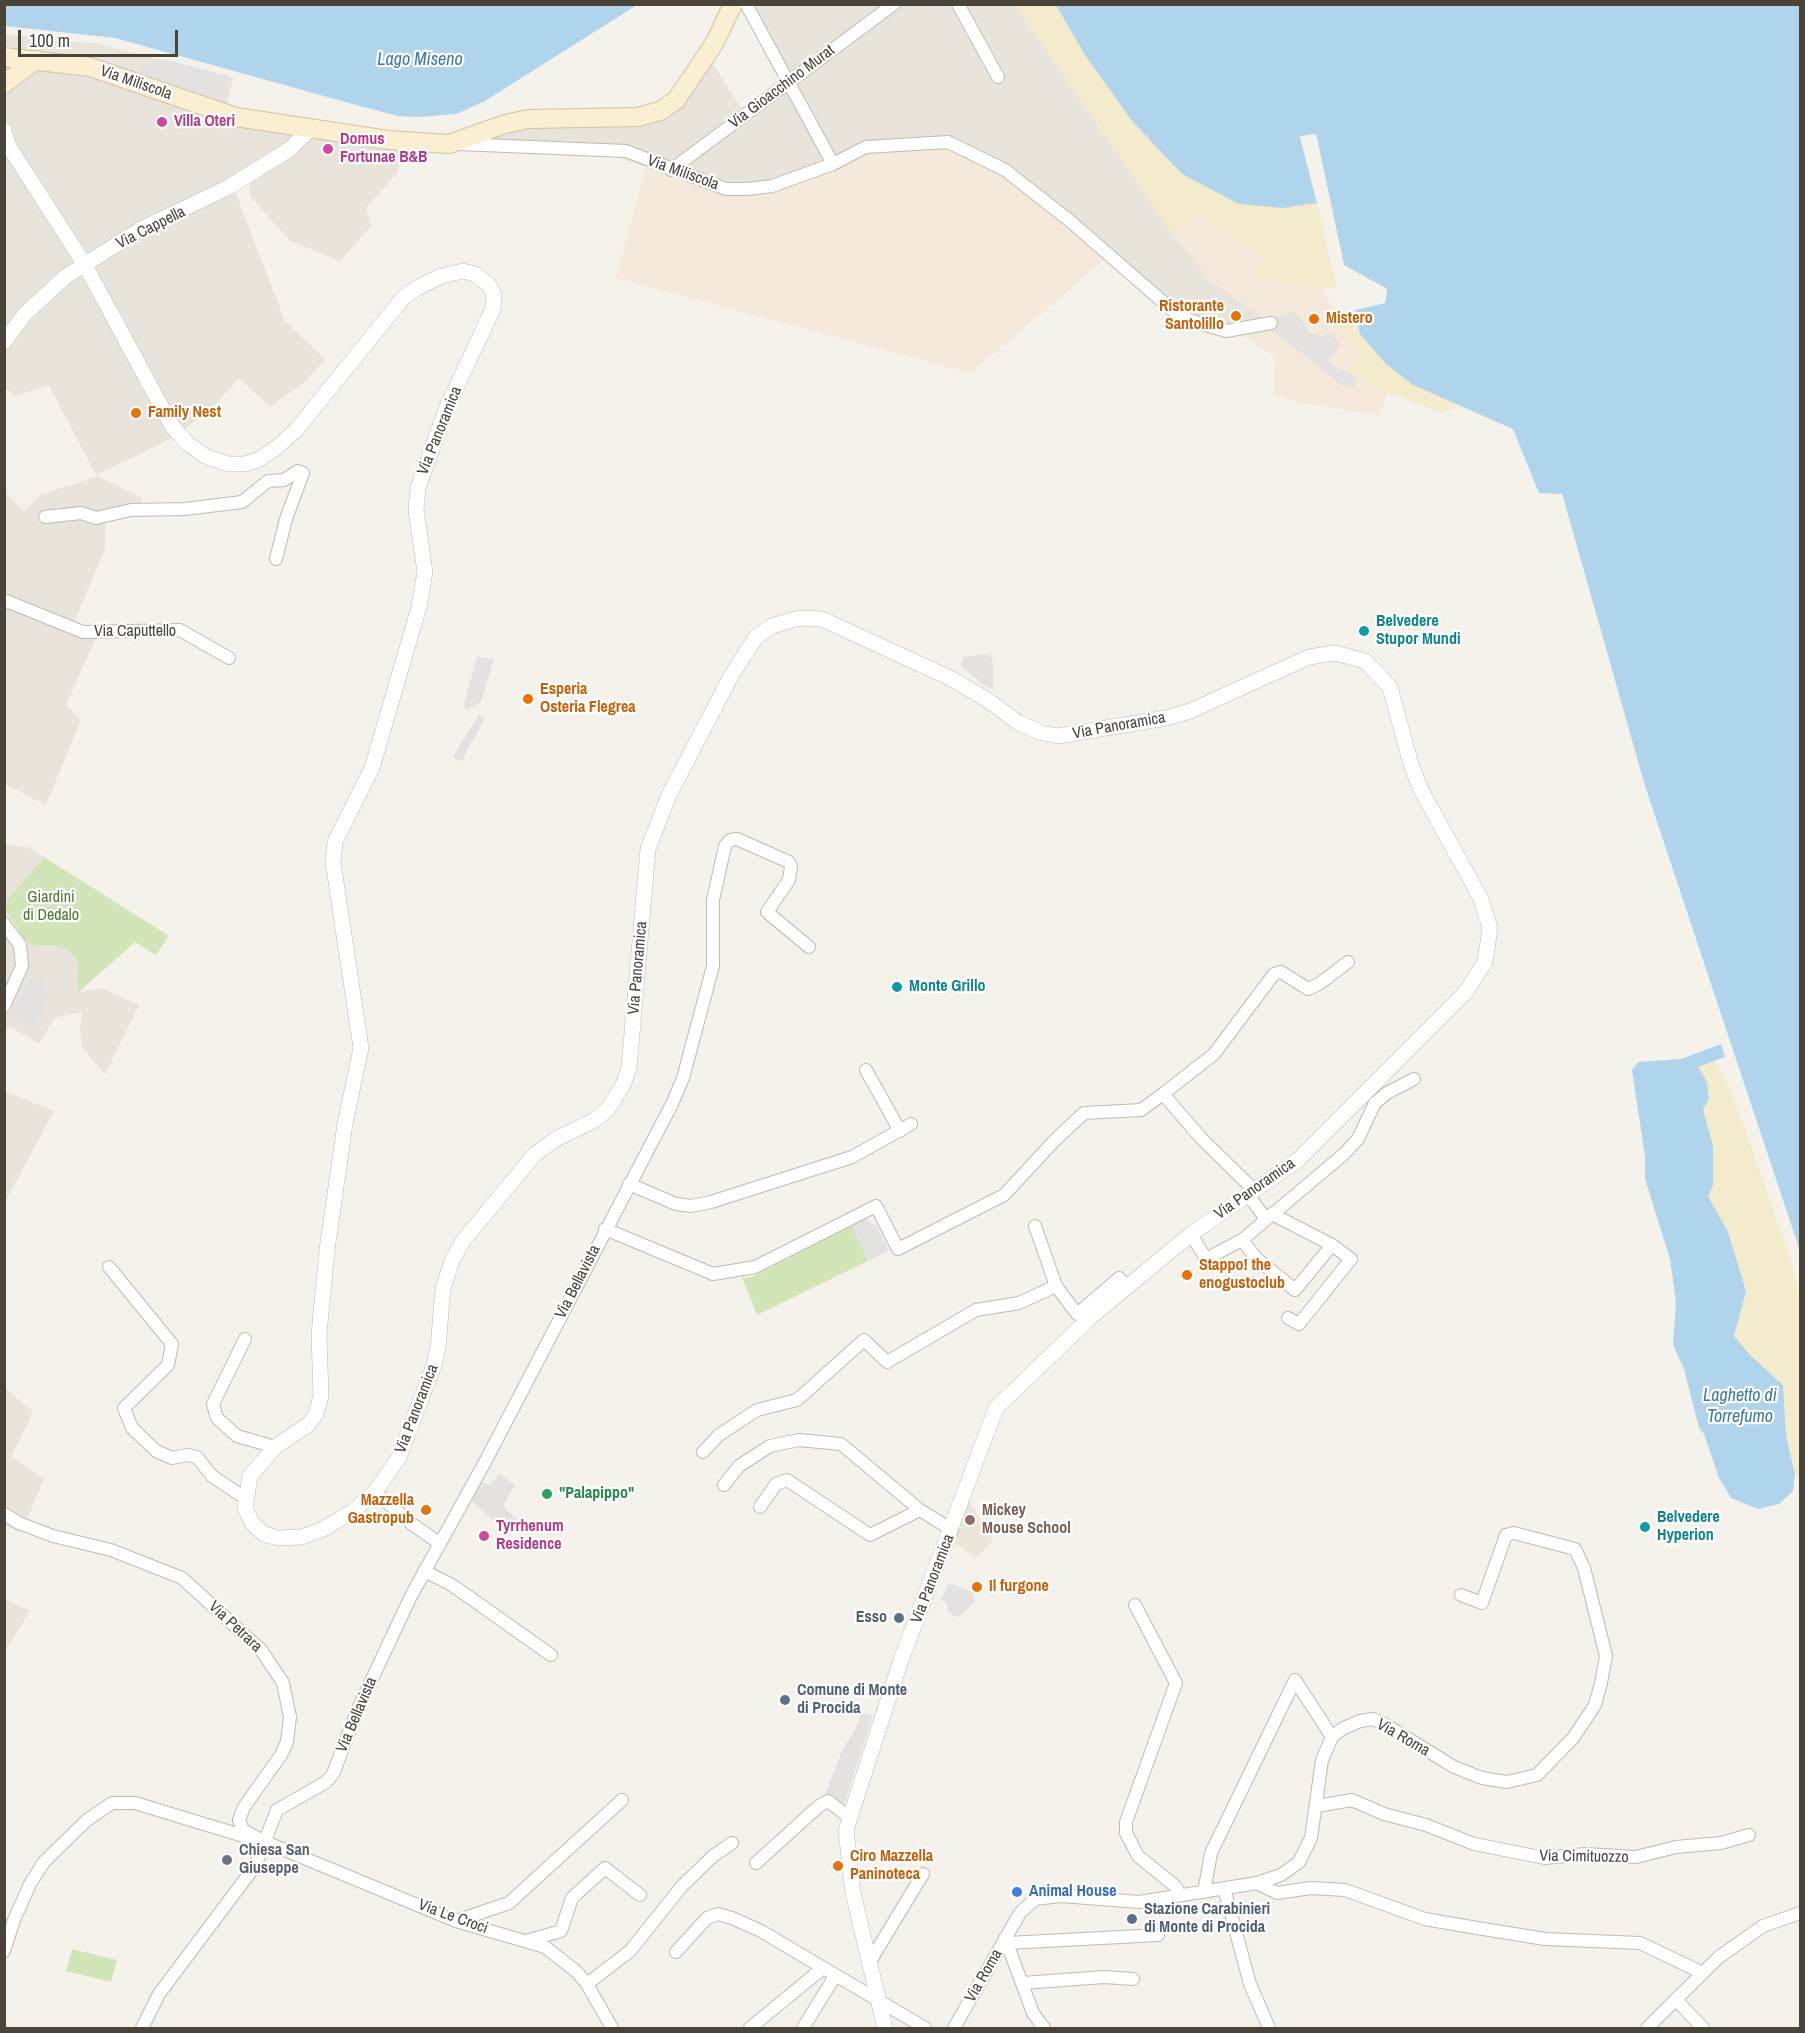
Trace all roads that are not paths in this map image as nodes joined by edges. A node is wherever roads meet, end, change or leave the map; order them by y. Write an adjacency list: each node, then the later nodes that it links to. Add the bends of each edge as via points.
1 (733, 4): 12 (main road, via 716,42 676,100 660,111 638,117 528,119)
2 (746, 4): 8 (street)
3 (894, 4): 8 (street, Via Gioacchino Murat)
4 (958, 4): 7 (street)
5 (4, 57): 6 (main road, Via Miliscola)
6 (36, 60): 9 (main road); 10 (main road, Via Miliscola, via 90,67 236,117)
7 (998, 77)
8 (788, 81): 13 (street); 14 (street, Via Gioacchino Murat)
9 (4, 84)
10 (310, 129): 12 (main road, Via Miliscola); 15 (street, Via Cappella, via 290,149 227,188 141,229)
11 (6, 140): 15 (street)
12 (449, 144): 14 (street, Via Miliscola, via 626,151)
13 (833, 164): 14 (street, Via Miliscola, via 772,186 748,189 726,189); 16 (street, Via Miliscola, via 866,147 948,142 1005,170 1171,309 1192,321 1226,331)
14 (671, 170)
15 (85, 265): 17 (street, Via Cappella, via 65,277 25,314); 18 (street, via 172,426 187,443 205,456 228,464)
16 (1271, 323)
17 (4, 342)
18 (258, 460): 19 (street); 44 (street, Via Panoramica, via 296,430 404,297 441,276 463,272 475,274 489,285 494,295 493,309 447,407 418,488 416,510 425,572 419,607 372,768 335,842 333,862 361,1048 345,1124 327,1250 319,1334 321,1396 309,1424)
19 (268, 481): 20 (street, via 242,502 131,510 96,518 81,513); 21 (street, via 284,480 298,471 303,473)
20 (45, 517)
21 (276, 559)
22 (4, 600): 23 (street, Via Caputtello, via 83,632 180,630)
23 (229, 658)
24 (4, 924): 27 (street, via 20,945 22,966)
25 (809, 947): 31 (street, Via Bellavista, via 767,912 789,880 789,862 737,839 730,840 725,846 713,900 713,966 683,1078)
26 (1348, 963): 30 (street, via 1308,989 1281,972 1274,974 1214,1054)
27 (4, 1006)
28 (866, 1070): 31 (street, via 905,1127 852,1157 691,1206 676,1204)
29 (1414, 1079): 33 (street, via 1375,1103 1358,1139 1344,1154)
30 (1163, 1094): 32 (street); 35 (street, via 1141,1110 1084,1113 1004,1195 898,1248 876,1206 755,1267 713,1274)
31 (629, 1184): 35 (street, Via Bellavista)
32 (1252, 1193): 33 (street); 36 (street, Via Panoramica); 47 (street, Via Panoramica, via 1298,1160 1465,993 1485,962 1490,928 1481,899 1420,788 1390,687 1365,661 1335,653 1309,657 1190,711 1058,736 1019,723 950,678 843,627 822,619 799,618 772,626 751,644 731,676 669,795 648,849 634,1022 623,1085 608,1109 595,1120 535,1154 463,1241 443,1288 434,1365 406,1443)
33 (1269, 1216): 37 (street); 38 (street)
34 (1035, 1226): 40 (street)
35 (605, 1229): 53 (street, Via Bellavista)
36 (1191, 1234): 37 (street, via 1206,1259); 41 (street, Via Panoramica)
37 (1242, 1240): 38 (street, via 1257,1259 1295,1290)
38 (1332, 1245): 42 (street, via 1351,1259 1299,1324)
39 (109, 1267): 48 (street, via 172,1344 168,1365 124,1408 132,1428 156,1450 172,1458 197,1457 212,1476)
40 (1056, 1286): 41 (street, via 1077,1314 1119,1278); 45 (street, via 1019,1303 976,1310 887,1362 864,1340 797,1400 757,1410 719,1435)
41 (1128, 1287): 52 (street, Via Panoramica, via 996,1408)
42 (1288, 1318)
43 (245, 1339): 44 (street, via 213,1404 217,1418 237,1436)
44 (275, 1447): 48 (street, Via Panoramica, via 250,1476)
45 (703, 1452)
46 (724, 1485): 50 (street, via 739,1466 770,1446 799,1440 841,1444)
47 (375, 1492): 48 (street, Via Panoramica, via 352,1512 302,1537 264,1534 252,1523); 53 (street)
48 (245, 1498)
49 (760, 1507): 50 (street, via 776,1484 788,1480 870,1535)
50 (920, 1510): 52 (street)
51 (4, 1514): 63 (street, Via Petrara, via 53,1536 111,1550 182,1578 261,1650 283,1683 290,1717 281,1755 239,1820 243,1830)
52 (952, 1530): 61 (street, Via Panoramica, via 901,1660)
53 (439, 1543): 54 (street, Via Bellavista)
54 (424, 1570): 57 (street, via 452,1585); 63 (street, Via Bellavista, via 357,1711 333,1774 277,1810)
55 (1461, 1595): 58 (street, Via Roma, via 1482,1603 1506,1534 1575,1550 1584,1568 1606,1656 1595,1705 1550,1764 1537,1776 1507,1782 1454,1767 1373,1719 1360,1721)
56 (1135, 1605): 71 (street, via 1176,1683 1126,1822 1126,1833 1138,1856 1175,1886)
57 (551, 1655)
58 (1332, 1737): 60 (street, Via Roma, via 1322,1760); 69 (street, via 1295,1680 1211,1853)
59 (622, 1800): 73 (street, via 509,1903)
60 (1317, 1806): 62 (street, Via Cimituozzo, via 1352,1800 1474,1845 1545,1858 1585,1854 1636,1857); 67 (street, Via Roma, via 1311,1838 1299,1862 1281,1875)
61 (850, 1818): 65 (street, via 828,1802 819,1806); 79 (street, Via Panoramica, via 846,1830 853,1893)
62 (1749, 1835)
63 (263, 1841): 73 (street, Via Le Croci); 77 (street, via 225,1833 135,1803 112,1803 87,1820 44,1862 26,1893); 88 (street, Via Bellavista, via 255,1866 159,1994)
64 (732, 1844): 85 (street, via 713,1856 682,1886 630,1951)
65 (756, 1863)
66 (922, 1874): 79 (street)
67 (1257, 1883): 68 (street, Via Roma); 81 (street, via 1277,1893 1311,1888 1345,1890 1425,1919 1545,1939 1640,1943)
68 (1224, 1888): 69 (street, Via Roma); 96 (street, via 1250,1984)
69 (1204, 1892): 71 (street, Via Roma)
70 (640, 1895): 75 (street, via 605,1868 572,1898 561,1931)
71 (1180, 1895): 76 (street, Via Roma, via 1139,1902 1060,1896 1035,1899 1020,1913)
72 (1800, 1913): 81 (street, via 1763,1926)
73 (456, 1921): 75 (street, Via Le Croci)
74 (1158, 1935): 76 (street)
75 (525, 1941): 85 (street, Via Le Croci, via 545,1947)
76 (1007, 1941): 84 (street); 94 (street, Via Roma)
77 (4, 1952)
78 (676, 1952): 80 (street, via 707,1918 718,1914 761,1931)
79 (869, 1963): 86 (street, Via Panoramica)
80 (823, 1968): 82 (street); 90 (street)
81 (1703, 1973): 87 (street)
82 (835, 1976): 86 (street); 91 (street)
83 (1133, 1979): 84 (street, via 1104,1977)
84 (1023, 1983): 95 (street, via 1033,2013)
85 (587, 1984): 89 (street, Via Le Croci)
86 (878, 2001): 92 (street, Via Panoramica); 93 (street)
87 (1677, 2001): 97 (street); 98 (street)
88 (142, 2028)
89 (612, 2028)
90 (750, 2028)
91 (803, 2028)
92 (885, 2028)
93 (925, 2028)
94 (954, 2028)
95 (1044, 2028)
96 (1269, 2028)
97 (1647, 2028)
98 (1703, 2028)

